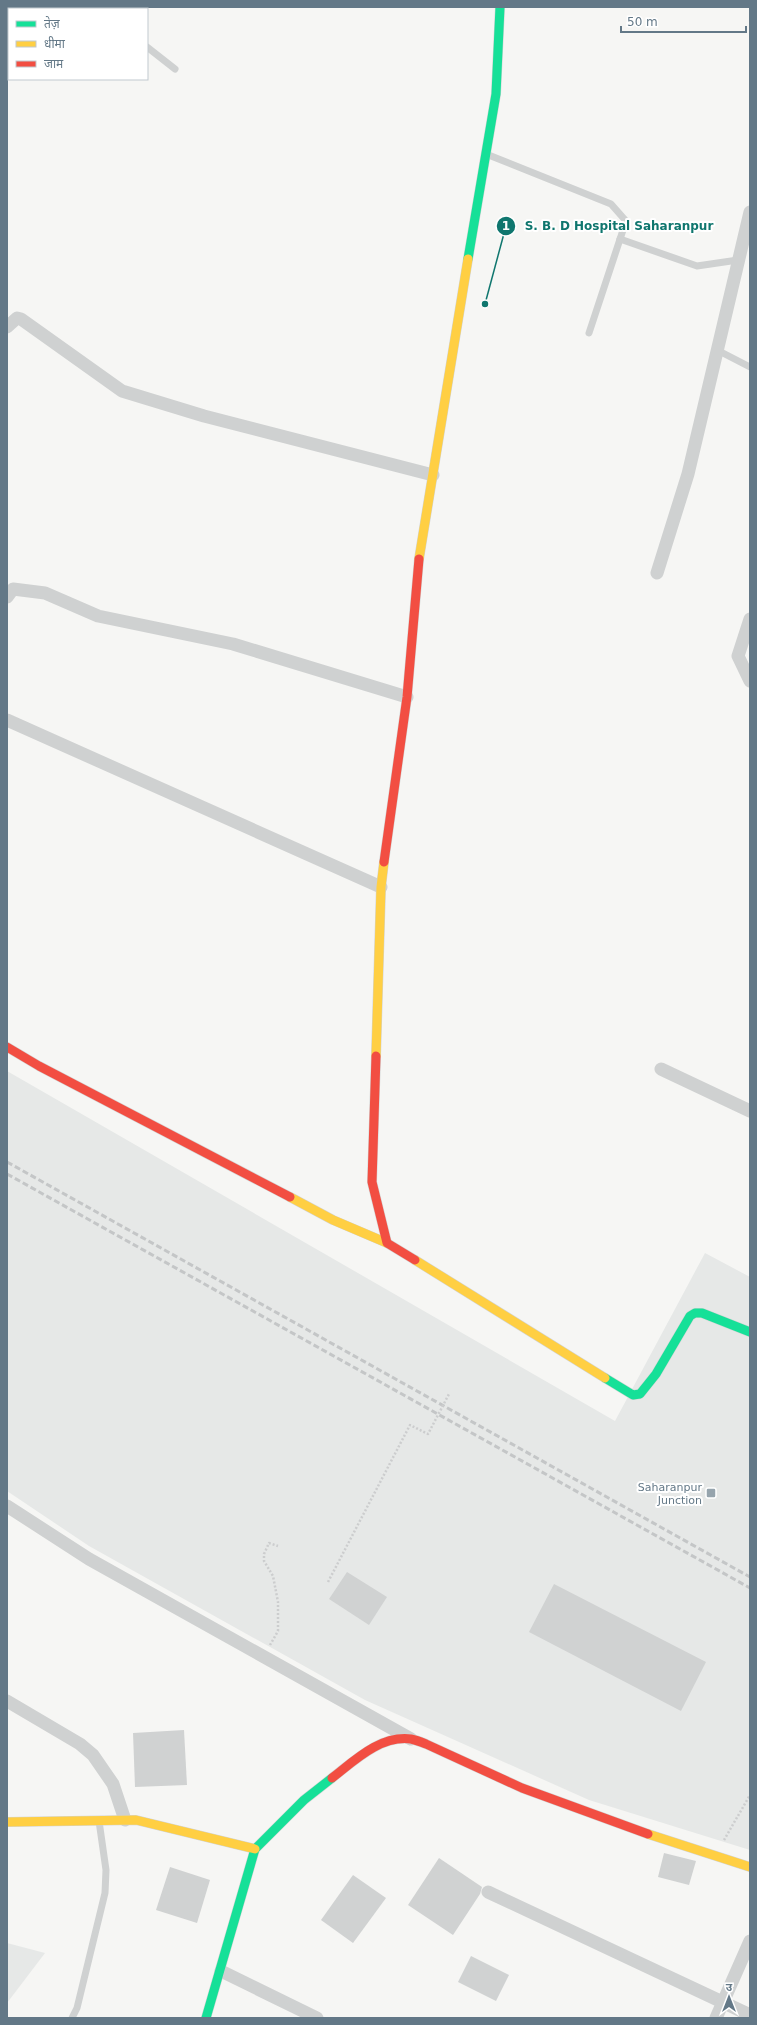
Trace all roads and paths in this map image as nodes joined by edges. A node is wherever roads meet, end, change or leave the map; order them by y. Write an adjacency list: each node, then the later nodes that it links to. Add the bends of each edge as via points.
1 (500, 7): 4 (street, via 496,94)
2 (148, 48): 3 (lane)
3 (175, 69)
4 (486, 154): 6 (lane, via 611,204 626,221); 12 (street)
5 (750, 212): 7 (street)
6 (620, 239): 7 (lane, via 697,266); 9 (lane)
7 (738, 260): 10 (street)
8 (7, 327): 12 (street, via 13,319 21,319 122,391 204,416)
9 (589, 333)
10 (717, 350): 11 (lane); 13 (street, via 688,474)
11 (750, 366)
12 (433, 475): 17 (street, via 420,547)
13 (657, 573)
14 (7, 597): 17 (street, via 13,589 44,593 98,616 233,644)
15 (750, 619): 16 (street, via 738,656)
16 (750, 681)
17 (407, 697): 19 (street)
18 (7, 720): 19 (street)
19 (381, 887): 23 (street, via 372,1182)
20 (7, 1047): 23 (street, via 326,1216)
21 (661, 1069): 22 (street)
22 (750, 1111)
23 (387, 1243): 24 (street, via 634,1395 640,1394 656,1374 690,1316 695,1313 702,1313)
24 (750, 1332)
25 (449, 1394): 28 (path, bridge, via 428,1434 410,1425)
26 (7, 1506): 29 (street, via 90,1559)
27 (278, 1546): 29 (path, via 269,1542 264,1554 264,1561 273,1576 278,1602 278,1631)
28 (328, 1582)
29 (263, 1655): 31 (street)
30 (7, 1701): 33 (street, via 80,1744 93,1756 113,1784)
31 (411, 1739): 37 (street, via 386,1742 367,1751 304,1800); 38 (street, via 522,1788 621,1825)
32 (750, 1795): 36 (path)
33 (125, 1820): 34 (street); 37 (street, via 136,1820)
34 (99, 1821): 35 (street); 44 (lane, via 106,1870 105,1893 77,2008)
35 (7, 1822)
36 (728, 1835)
37 (255, 1849): 41 (street)
38 (750, 1867)
39 (488, 1892): 42 (street)
40 (750, 1941): 42 (street)
41 (221, 1971): 45 (street); 46 (street)
42 (722, 2002): 43 (street); 47 (street)
43 (750, 2016)
44 (72, 2018)
45 (206, 2018)
46 (317, 2018)
47 (716, 2018)

